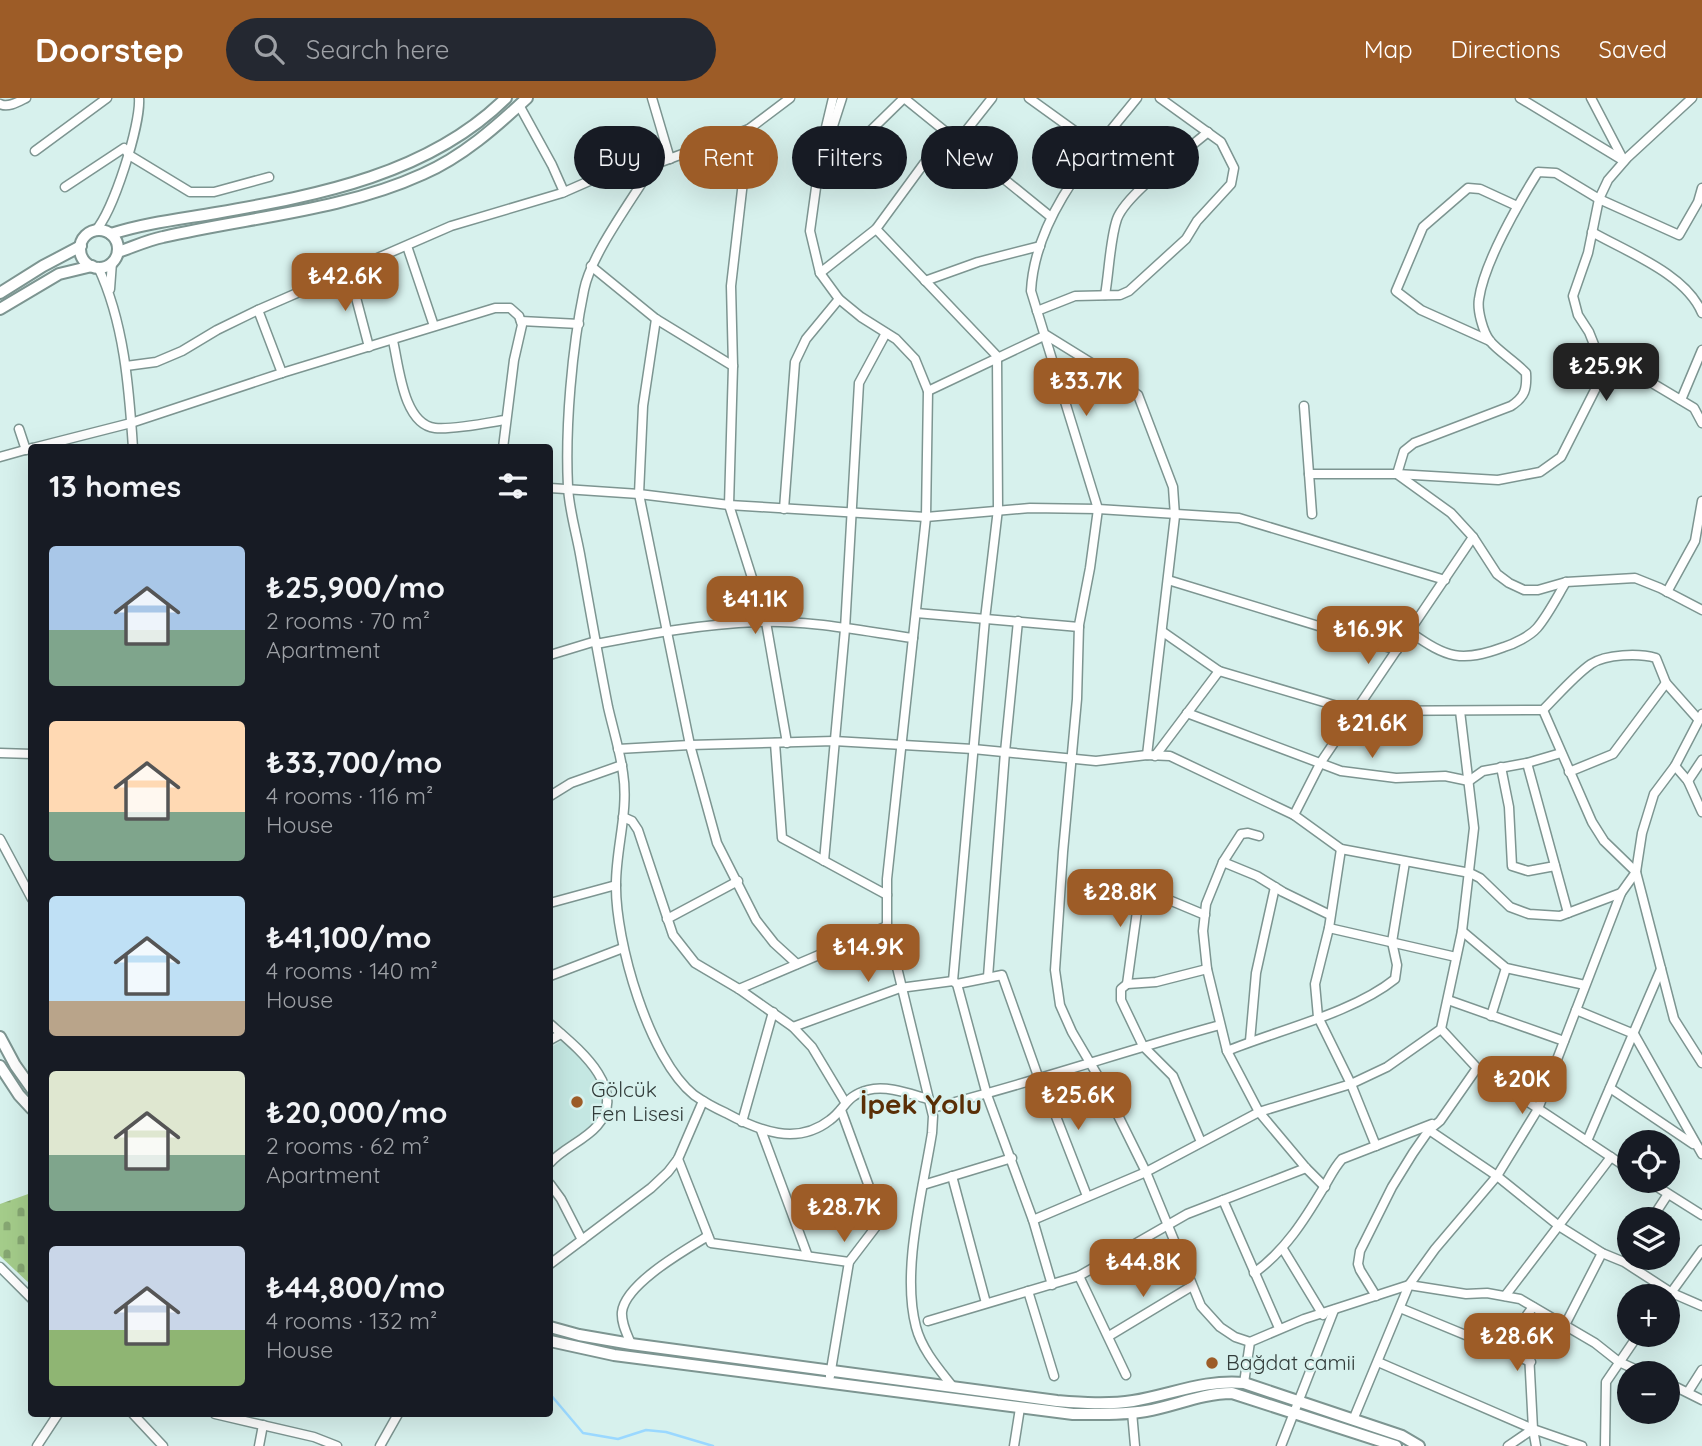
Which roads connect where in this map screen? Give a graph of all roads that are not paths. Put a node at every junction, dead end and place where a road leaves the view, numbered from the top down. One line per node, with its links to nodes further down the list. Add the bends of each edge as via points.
1 (26, 98): 18 (street)
2 (107, 98): 28 (street)
3 (139, 98): 29 (street)
4 (506, 98): 53 (main road, via 448,144 389,172 330,190)
5 (652, 98): 31 (street)
6 (790, 98): 19 (street)
7 (832, 98): 20 (street)
8 (842, 98): 21 (street)
9 (904, 98): 22 (street); 23 (street)
10 (992, 98): 24 (street)
11 (1029, 98): 25 (street)
12 (1137, 98): 26 (street)
13 (1160, 98): 27 (street)
14 (1520, 98): 33 (street)
15 (1591, 98): 33 (street)
16 (1692, 98): 33 (street)
17 (523, 102): 44 (street); 57 (main road, via 494,128 425,174 298,211 161,237)
18 (0, 104)
19 (753, 126)
20 (826, 126)
21 (833, 126)
22 (875, 126)
23 (939, 126)
24 (970, 126)
25 (1068, 126)
26 (1114, 126)
27 (1208, 132): 65 (street, via 1124,207); 65 (street, via 1230,158 1234,168 1231,184 1196,221 1186,239 1129,290)
28 (35, 151)
29 (130, 155): 35 (street, via 190,192 214,192); 36 (street, via 119,149); 47 (street)
30 (679, 156): 31 (street)
31 (670, 159): 32 (street)
32 (665, 161)
33 (1624, 161): 45 (street)
34 (921, 168): 50 (street)
35 (269, 177)
36 (65, 187)
37 (574, 187): 44 (street)
38 (1702, 188): 46 (street)
39 (638, 189): 59 (street)
40 (742, 189): 83 (street, via 731,286)
41 (815, 189): 61 (street, via 810,231)
42 (1018, 189): 49 (street)
43 (1069, 189): 49 (street)
44 (564, 192): 55 (street, via 451,226)
45 (1599, 199): 46 (street, via 1679,235); 48 (street, via 1547,171 1538,173); 52 (street)
46 (1700, 201)
47 (110, 206): 51 (street); 53 (street)
48 (1517, 206): 78 (street, via 1482,282 1478,303); 78 (street, via 1468,188 1423,227 1396,291 1421,310)
49 (1051, 216): 56 (street)
50 (876, 229): 61 (street); 62 (street)
51 (95, 231): 53 (main road); 54 (main road, via 86,235)
52 (1592, 232): 70 (street, via 1672,276 1698,302); 84 (street, via 1573,296)
53 (109, 233): 57 (main road, via 117,242)
54 (81, 246): 58 (main road, via 83,258); 64 (main road)
55 (407, 246): 60 (street); 74 (street)
56 (1040, 246): 62 (street); 69 (street, via 1032,268 1031,291)
57 (115, 257): 58 (main road); 63 (street)
58 (95, 266): 63 (street); 67 (main road, via 59,274)
59 (591, 266): 71 (street); 73 (street)
60 (349, 271): 68 (street); 79 (street)
61 (820, 273): 66 (street)
62 (925, 281): 81 (street)
63 (110, 292): 82 (street)
64 (0, 293)
65 (1105, 295): 69 (street, via 1075,296)
66 (839, 299): 75 (street); 106 (street, via 806,339 795,362)
67 (0, 309)
68 (258, 310): 82 (street, via 156,362); 85 (street)
69 (1038, 311): 76 (street)
70 (1702, 313)
71 (656, 319): 83 (street); 103 (street, via 643,406)
72 (520, 321): 73 (street); 74 (street, via 510,309 495,308); 89 (street)
73 (579, 324): 102 (street, via 569,413)
74 (434, 326): 77 (street)
75 (886, 333): 86 (street, via 915,359); 109 (street, via 859,383)
76 (1046, 335): 81 (street); 108 (street); 112 (street, via 1138,395 1172,487)
77 (393, 341): 79 (street); 89 (street, via 407,401 421,423 435,428)
78 (1490, 341): 100 (street, via 1526,373 1522,399 1415,443 1404,451)
79 (369, 347): 85 (street)
80 (1702, 351): 87 (street)
81 (997, 356): 86 (street); 107 (street)
82 (125, 366): 90 (street)
83 (733, 366): 105 (street)
84 (1601, 367): 87 (street, via 1621,366); 100 (street, via 1600,380 1561,457 1540,472 1499,480)
85 (282, 373): 90 (street)
86 (928, 391): 113 (street)
87 (1681, 400): 91 (street, via 1694,408)
88 (1304, 406): 99 (street)
89 (505, 421): 95 (street)
90 (131, 423): 93 (street); 94 (street)
91 (1702, 423)
92 (19, 429): 96 (street)
93 (49, 444)
94 (133, 444)
95 (503, 444)
96 (28, 445)
97 (28, 450): 98 (street)
98 (0, 457)
99 (1309, 474): 100 (street); 111 (street)
100 (1397, 474): 114 (street, via 1451,513)
101 (553, 488): 102 (street)
102 (568, 489): 103 (street); 130 (street)
103 (639, 494): 105 (street); 126 (street)
104 (1702, 501): 110 (street)
105 (729, 505): 106 (street); 123 (street)
106 (784, 509): 109 (street)
107 (998, 509): 108 (street); 113 (street); 121 (street)
108 (1098, 509): 112 (street); 124 (street)
109 (852, 511): 113 (street); 125 (street)
110 (1700, 513): 118 (street, via 1695,541)
111 (1312, 514)
112 (1175, 516): 115 (street); 116 (street, via 1239,519)
113 (926, 517): 120 (street)
114 (1474, 537): 116 (street); 117 (street, via 1497,574 1509,583 1538,590)
115 (1168, 580): 127 (street); 131 (street)
116 (1445, 580): 128 (street)
117 (1566, 582): 118 (street, via 1635,578); 128 (street, via 1536,629 1482,656 1450,655)
118 (1667, 592): 119 (street)
119 (1702, 610)
120 (916, 613): 121 (street); 129 (street)
121 (985, 619): 122 (street); 146 (street)
122 (1018, 621): 124 (street); 147 (street)
123 (766, 622): 125 (street); 126 (street); 142 (street)
124 (1079, 626): 152 (street)
125 (845, 629): 129 (street); 140 (street)
126 (667, 631): 130 (street); 143 (street)
127 (1163, 632): 133 (street); 151 (street)
128 (1410, 632): 131 (street)
129 (913, 638): 144 (street)
130 (596, 643): 132 (street); 145 (street)
131 (1397, 650): 136 (street)
132 (553, 654)
133 (1220, 671): 136 (street); 138 (street)
134 (1666, 683): 135 (street, via 1656,659 1634,654 1614,657 1593,662); 139 (street); 159 (street, via 1613,754)
135 (1543, 710): 137 (street); 149 (street)
136 (1354, 711): 137 (street); 154 (street)
137 (1460, 711): 160 (street)
138 (1188, 713): 151 (street); 154 (street)
139 (1700, 717): 158 (street)
140 (834, 741): 142 (street); 144 (street); 169 (street)
141 (775, 743): 142 (street); 143 (street); 169 (street, via 782,838)
142 (787, 743)
143 (690, 745): 145 (street); 175 (street, via 713,835)
144 (901, 745): 146 (street); 180 (street)
145 (618, 749): 156 (street)
146 (973, 749): 147 (street); 198 (street)
147 (1004, 752): 152 (street); 197 (street)
148 (0, 753): 150 (street)
149 (1560, 753): 155 (street); 159 (street)
150 (28, 754)
151 (1151, 755): 152 (street); 164 (street, via 1170,756)
152 (1071, 759): 221 (street, via 1055,970 1060,1005)
153 (1702, 761): 161 (street)
154 (1321, 762): 160 (street, via 1341,771); 164 (street)
155 (1527, 763): 157 (street); 172 (street)
156 (622, 765): 162 (street); 165 (street)
157 (1501, 766): 160 (street); 172 (street, via 1512,866 1528,870)
158 (1675, 766): 161 (street); 173 (street, via 1654,794)
159 (1569, 772): 173 (street, via 1604,841)
160 (1469, 781): 174 (street, via 1474,828)
161 (1688, 782): 163 (street)
162 (553, 794)
163 (1702, 812)
164 (1294, 815): 168 (street)
165 (623, 817): 176 (street); 185 (street, via 638,830)
166 (1259, 836): 170 (street, via 1241,834)
167 (0, 839): 178 (street)
168 (1340, 849): 171 (street); 184 (street)
169 (824, 861): 180 (street)
170 (1223, 862): 177 (street); 183 (street)
171 (1405, 862): 174 (street); 189 (street)
172 (1555, 866): 182 (street)
173 (1636, 872): 179 (street); 195 (street)
174 (1470, 873): 182 (street, via 1510,907 1529,914); 188 (street)
175 (738, 881): 185 (street); 192 (street, via 756,920)
176 (616, 885): 181 (street); 190 (street)
177 (1275, 887): 184 (street); 216 (street, via 1256,973)
178 (28, 892)
179 (1621, 893): 182 (street); 200 (street)
180 (887, 895): 186 (street)
181 (553, 902)
182 (1568, 913)
183 (1205, 915): 194 (street); 199 (street, via 1150,892 1143,894)
184 (1330, 915): 187 (street)
185 (667, 919): 202 (street, via 673,935 695,962)
186 (887, 926): 192 (street); 201 (street)
187 (1329, 928): 189 (street); 207 (street, via 1315,984)
188 (1462, 931): 191 (street); 193 (street)
189 (1392, 942): 191 (street); 207 (street, via 1395,979)
190 (623, 948): 196 (street); 230 (street, via 667,1063 683,1085)
191 (1456, 957): 203 (street)
192 (797, 964): 202 (street)
193 (1506, 968): 200 (street); 206 (street)
194 (1207, 969): 199 (street); 208 (street)
195 (1661, 969): 213 (street); 220 (street, via 1674,1019)
196 (553, 975)
197 (988, 977): 198 (street); 225 (street, via 1002,975)
198 (955, 982): 201 (street); 229 (street)
199 (1127, 984): 218 (street, via 1121,989 1121,1000)
200 (1585, 985): 204 (street)
201 (900, 988): 210 (street); 231 (street)
202 (738, 989): 205 (street)
203 (1448, 1000): 206 (street); 211 (street)
204 (1576, 1010): 213 (street); 217 (street)
205 (774, 1012): 210 (street); 237 (street)
206 (1491, 1016): 217 (street)
207 (1318, 1017): 216 (street); 227 (street)
208 (1220, 1025): 218 (street); 219 (street)
209 (553, 1027): 212 (street)
210 (793, 1027): 233 (street, via 812,1047)
211 (1441, 1029): 223 (street); 227 (street, via 1387,1067)
212 (561, 1034): 214 (street); 248 (street, via 598,1071 607,1104 598,1125)
213 (1634, 1034): 228 (street); 242 (street)
214 (553, 1038)
215 (1, 1041): 222 (main road)
216 (1250, 1041): 219 (street)
217 (1564, 1041): 234 (street)
218 (1143, 1046): 221 (street); 241 (street, via 1173,1076)
219 (1227, 1051): 235 (street)
220 (1702, 1063)
221 (1092, 1064): 225 (street); 251 (street)
222 (15, 1065): 224 (main road); 226 (main road)
223 (1477, 1068): 234 (street); 236 (street)
224 (2, 1070): 232 (main road)
225 (1040, 1078): 229 (street); 258 (street)
226 (28, 1083)
227 (1351, 1084): 235 (street); 243 (street)
228 (1610, 1088): 240 (street); 242 (street)
229 (987, 1095): 231 (street); 246 (street)
230 (703, 1101): 237 (street); 247 (street)
231 (930, 1104): 233 (street, via 893,1090 875,1089 858,1094); 254 (street, via 932,1133)
232 (28, 1105)
233 (843, 1106): 238 (street, via 827,1123 804,1132 786,1135); 276 (street, via 879,1214 878,1224)
234 (1538, 1109): 240 (street); 253 (street)
235 (1259, 1112): 241 (street); 250 (street)
236 (1440, 1121): 239 (street); 243 (street)
237 (742, 1122): 238 (street)
238 (761, 1130): 272 (street)
239 (1429, 1130): 253 (street); 288 (street, via 1392,1187 1360,1251 1360,1270)
240 (1587, 1141): 245 (street)
241 (1201, 1142): 251 (street)
242 (1696, 1145): 244 (street)
243 (1376, 1146): 255 (street, via 1342,1159)
244 (1702, 1154)
245 (1611, 1157): 249 (street); 266 (street)
246 (1012, 1158): 252 (street); 264 (street)
247 (678, 1159): 267 (street); 268 (street, via 651,1188)
248 (553, 1161)
249 (1617, 1161)
250 (1306, 1168): 255 (street); 260 (street)
251 (1146, 1172): 258 (street); 265 (street)
252 (953, 1176): 254 (street); 291 (street)
253 (1497, 1176): 266 (street); 284 (street)
254 (923, 1185): 315 (street, via 914,1254 914,1314 921,1340)
255 (1325, 1187): 269 (street)
256 (553, 1188): 259 (street)
257 (1668, 1194): 262 (street); 263 (street)
258 (1087, 1196): 264 (street)
259 (559, 1197): 261 (street); 268 (street)
260 (1223, 1200): 265 (street); 279 (street)
261 (553, 1202)
262 (1660, 1207)
263 (1702, 1215)
264 (1033, 1220): 281 (street)
265 (1167, 1225): 280 (street); 285 (street)
266 (1559, 1226): 271 (street); 289 (street)
267 (708, 1236): 272 (street, via 711,1244); 304 (street, via 668,1262 625,1301 622,1317)
268 (582, 1240): 275 (street)
269 (1283, 1249): 279 (street); 296 (street)
270 (1702, 1250): 274 (street)
271 (1602, 1253): 273 (street); 298 (street)
272 (807, 1255): 276 (street)
273 (1617, 1259)
274 (1699, 1261): 283 (street)
275 (553, 1262)
276 (849, 1262): 309 (street)
277 (0, 1267): 287 (street)
278 (1635, 1270): 282 (street)
279 (1254, 1273): 300 (street)
280 (1079, 1276): 281 (street); 301 (street)
281 (1052, 1284): 286 (street)
282 (1655, 1284)
283 (1679, 1284)
284 (1409, 1285): 288 (street); 289 (street); 294 (street)
285 (1192, 1286): 301 (street); 303 (street, via 1209,1318)
286 (1028, 1291): 291 (street); 312 (street)
287 (28, 1295)
288 (1376, 1296): 295 (street)
289 (1505, 1296): 293 (street)
290 (1680, 1298): 292 (street)
291 (986, 1303): 297 (street)
292 (1702, 1306)
293 (1533, 1307): 298 (street); 307 (street, via 1527,1315)
294 (1400, 1308): 306 (street); 307 (street)
295 (1334, 1310): 296 (street); 319 (street)
296 (1323, 1315): 300 (street)
297 (928, 1321)
298 (1565, 1325): 305 (street)
299 (553, 1328): 304 (main road)
300 (1279, 1328): 303 (street)
301 (1109, 1336): 311 (street)
302 (553, 1341): 314 (main road, via 597,1352)
303 (1250, 1342): 313 (street)
304 (631, 1344): 309 (main road)
305 (1618, 1361)
306 (1378, 1362): 327 (street); 329 (street)
307 (1531, 1362): 329 (street)
308 (1617, 1365): 343 (street, via 1606,1382)
309 (831, 1370): 314 (street); 315 (main road)
310 (1702, 1370): 317 (street)
311 (1126, 1375)
312 (1054, 1376)
313 (1244, 1382): 315 (main road, via 1221,1381 1110,1403); 319 (main road)
314 (829, 1384): 320 (main road)
315 (953, 1387)
316 (1680, 1388): 317 (street)
317 (1688, 1392): 318 (street)
318 (1702, 1400)
319 (1298, 1402): 322 (street); 327 (main road)
320 (1020, 1408): 321 (main road, via 1073,1414); 335 (street)
321 (1132, 1412): 322 (main road, via 1232,1392); 336 (street)
322 (1293, 1413): 337 (street); 338 (main road)
323 (56, 1417): 330 (street)
324 (136, 1417): 331 (street)
325 (228, 1417): 328 (street)
326 (396, 1417): 334 (street)
327 (1353, 1420): 339 (main road)
328 (263, 1425): 332 (street); 333 (street)
329 (1533, 1429): 340 (street); 341 (street); 342 (street)
330 (37, 1446)
331 (163, 1446)
332 (259, 1446)
333 (337, 1446)
334 (380, 1446)
335 (1014, 1446)
336 (1135, 1446)
337 (1280, 1446)
338 (1396, 1446)
339 (1419, 1446)
340 (1508, 1446)
341 (1536, 1446)
342 (1582, 1446)
343 (1605, 1446)

